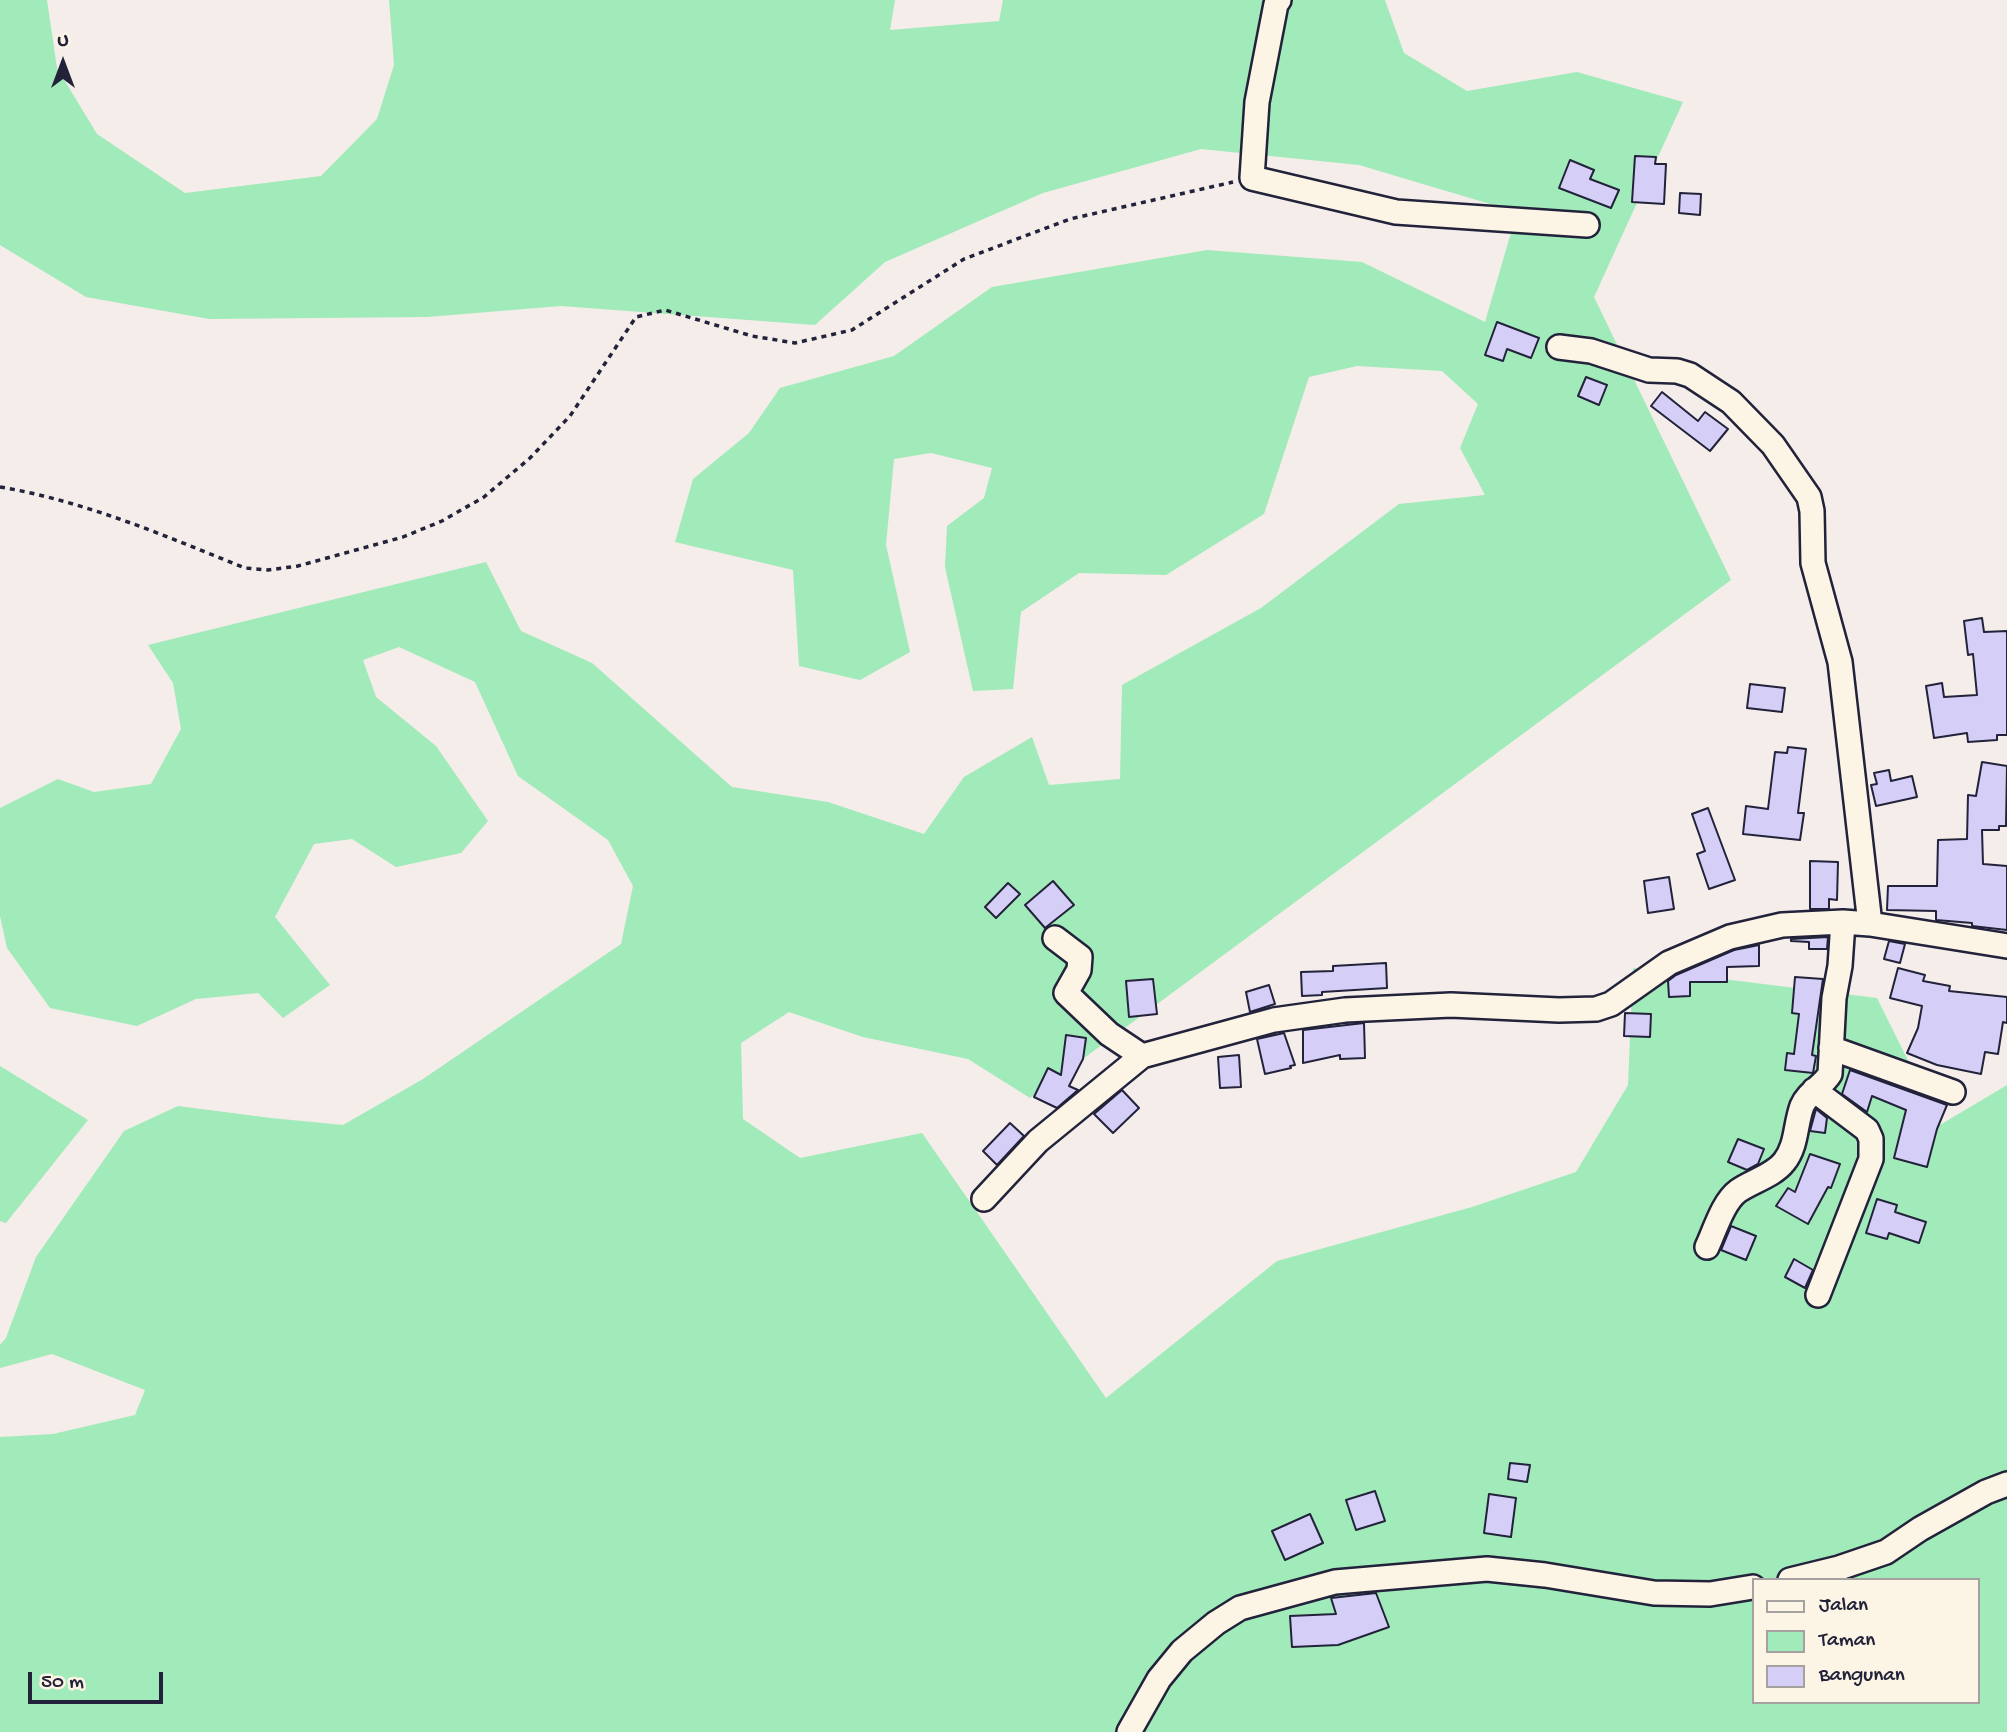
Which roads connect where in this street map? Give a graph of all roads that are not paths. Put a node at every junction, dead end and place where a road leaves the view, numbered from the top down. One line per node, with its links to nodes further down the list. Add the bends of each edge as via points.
1 (1279, 0): 2 (street, via 1257,102 1252,178 1396,212)
2 (1587, 225)
3 (1559, 347): 5 (street, via 1591,351 1649,370 1690,375 1731,402 1773,445 1809,497 1813,563 1840,662)
4 (1843, 922): 5 (street); 8 (street); 9 (street, via 1782,925 1730,937 1669,963 1597,1009 1451,1005 1345,1010 1274,1020)
5 (1870, 924): 7 (street)
6 (1055, 938): 9 (street, via 1080,957 1079,970 1066,993 1109,1034)
7 (2007, 946)
8 (1831, 1048): 10 (street, via 1830,1074); 11 (street)
9 (1142, 1056): 12 (street, via 1038,1140)
10 (1814, 1090): 13 (street, via 1801,1108 1785,1161 1731,1198); 14 (street, via 1867,1130 1872,1149)
11 (1953, 1092)
12 (984, 1199)
13 (1707, 1247)
14 (1818, 1295)
15 (2007, 1483): 16 (street, via 1886,1552)
16 (1798, 1578)
17 (1752, 1587): 18 (street, via 1710,1594 1654,1593 1487,1569 1335,1582 1240,1608 1216,1623 1182,1651 1159,1679)
18 (1129, 1732)

